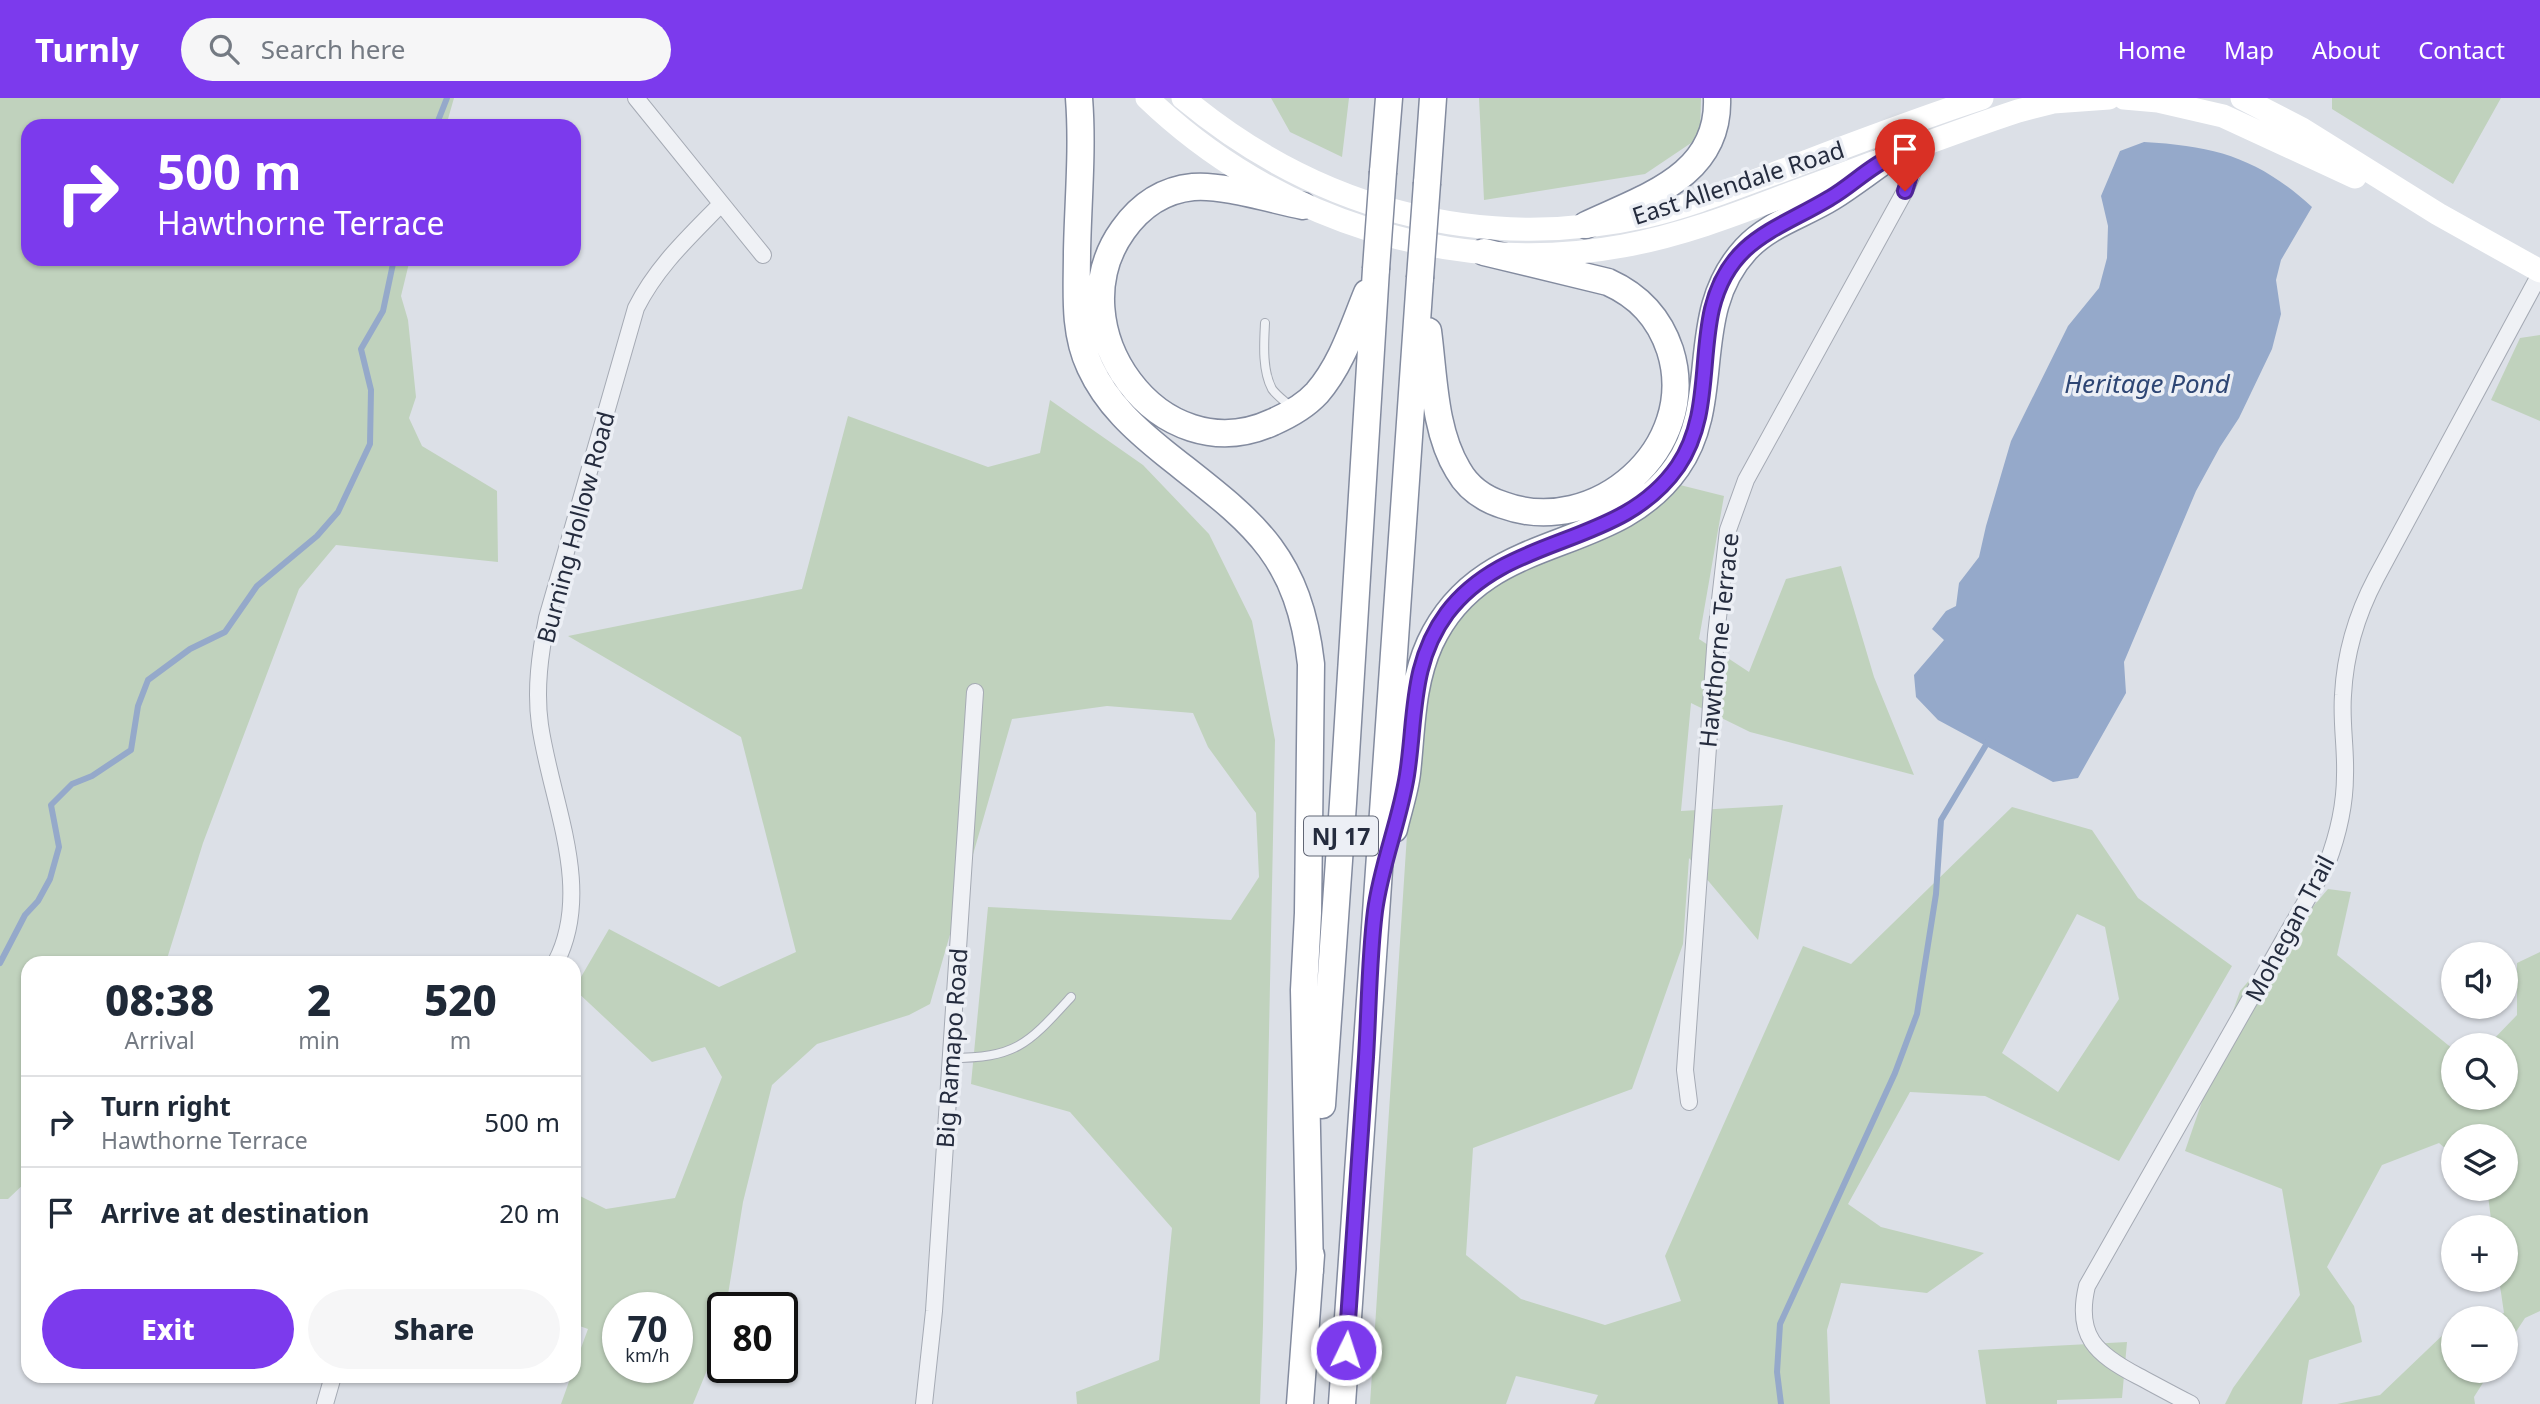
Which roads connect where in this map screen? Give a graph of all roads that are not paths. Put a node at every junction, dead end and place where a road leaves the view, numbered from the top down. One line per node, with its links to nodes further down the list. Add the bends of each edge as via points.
1 (636, 98): 17 (street)
2 (1079, 98): 34 (highway, via 1077,310 1088,365 1130,424 1239,512 1264,538 1293,586 1305,625 1311,664 1304,990)
3 (1147, 98): 18 (main road, East Allendale Road, via 1215,156)
4 (1183, 98): 20 (main road, East Allendale Road, via 1259,154 1364,203 1420,218 1484,227)
5 (1389, 98): 23 (highway, NJ 17, bridge)
6 (1433, 98): 14 (highway, NJ 17)
7 (1447, 98): 14 (highway)
8 (1717, 98): 20 (highway, via 1714,134 1695,164 1674,181)
9 (1982, 98): 13 (main road, East Allendale Road)
10 (2109, 98): 15 (main road, East Allendale Road, via 2053,102 2018,111)
11 (2124, 98): 19 (main road, via 2223,116)
12 (2242, 98): 19 (main road)
13 (1922, 108): 15 (main road, Hawthorne Terrace); 20 (main road, East Allendale Road, via 1682,206)
14 (1430, 139): 25 (highway, NJ 17, bridge)
15 (1919, 147): 16 (main road, East Allendale Road); 33 (street, Hawthorne Terrace, via 1905,191 1746,480 1728,530 1695,906 1685,1070)
16 (1888, 158): 21 (main road, East Allendale Road, via 1724,218 1622,247 1549,254); 29 (highway, via 1831,198 1760,235 1738,258 1722,282 1712,310 1694,434 1678,466 1654,494 1618,518 1503,566 1447,614 1418,678 1407,775)
17 (721, 204): 22 (street); 30 (street, Burning Hollow Road, via 665,261 636,308 542,642 540,725 571,875 572,903)
18 (1303, 206): 21 (main road, East Allendale Road, via 1375,233); 27 (highway, via 1210,188 1167,193 1142,208 1121,232 1102,284 1106,331 1117,363 1133,389 1157,412 1187,426 1234,432 1265,426)
19 (2438, 214): 24 (main road)
20 (1587, 225)
21 (1484, 252): 25 (highway, via 1608,282 1639,299 1660,327 1677,382 1672,418 1648,461 1606,496 1568,509 1529,512 1493,502 1465,481 1444,435)
22 (763, 255)
23 (1377, 268): 27 (highway, via 1333,370 1316,394); 34 (highway, NJ 17)
24 (2540, 273): 40 (street, Mohegan Trail, via 2369,591 2356,624 2343,695 2344,804 2327,864 2087,1286 2084,1321 2097,1349 2110,1361)
25 (1420, 278): 29 (highway, NJ 17)
26 (1265, 323): 27 (lane, via 1264,351 1272,388)
27 (1295, 411)
28 (975, 692): 32 (street, Big Ramapo Road)
29 (1375, 909): 39 (highway, NJ 17)
30 (558, 956)
31 (1072, 997): 32 (lane, via 1041,1031 1014,1048 990,1057)
32 (950, 1058): 37 (street, Big Ramapo Road)
33 (1689, 1101)
34 (1310, 1271): 38 (highway, NJ 17)
35 (331, 1383): 36 (street)
36 (325, 1404)
37 (924, 1404)
38 (1300, 1404)
39 (1342, 1404)
40 (2191, 1404)

